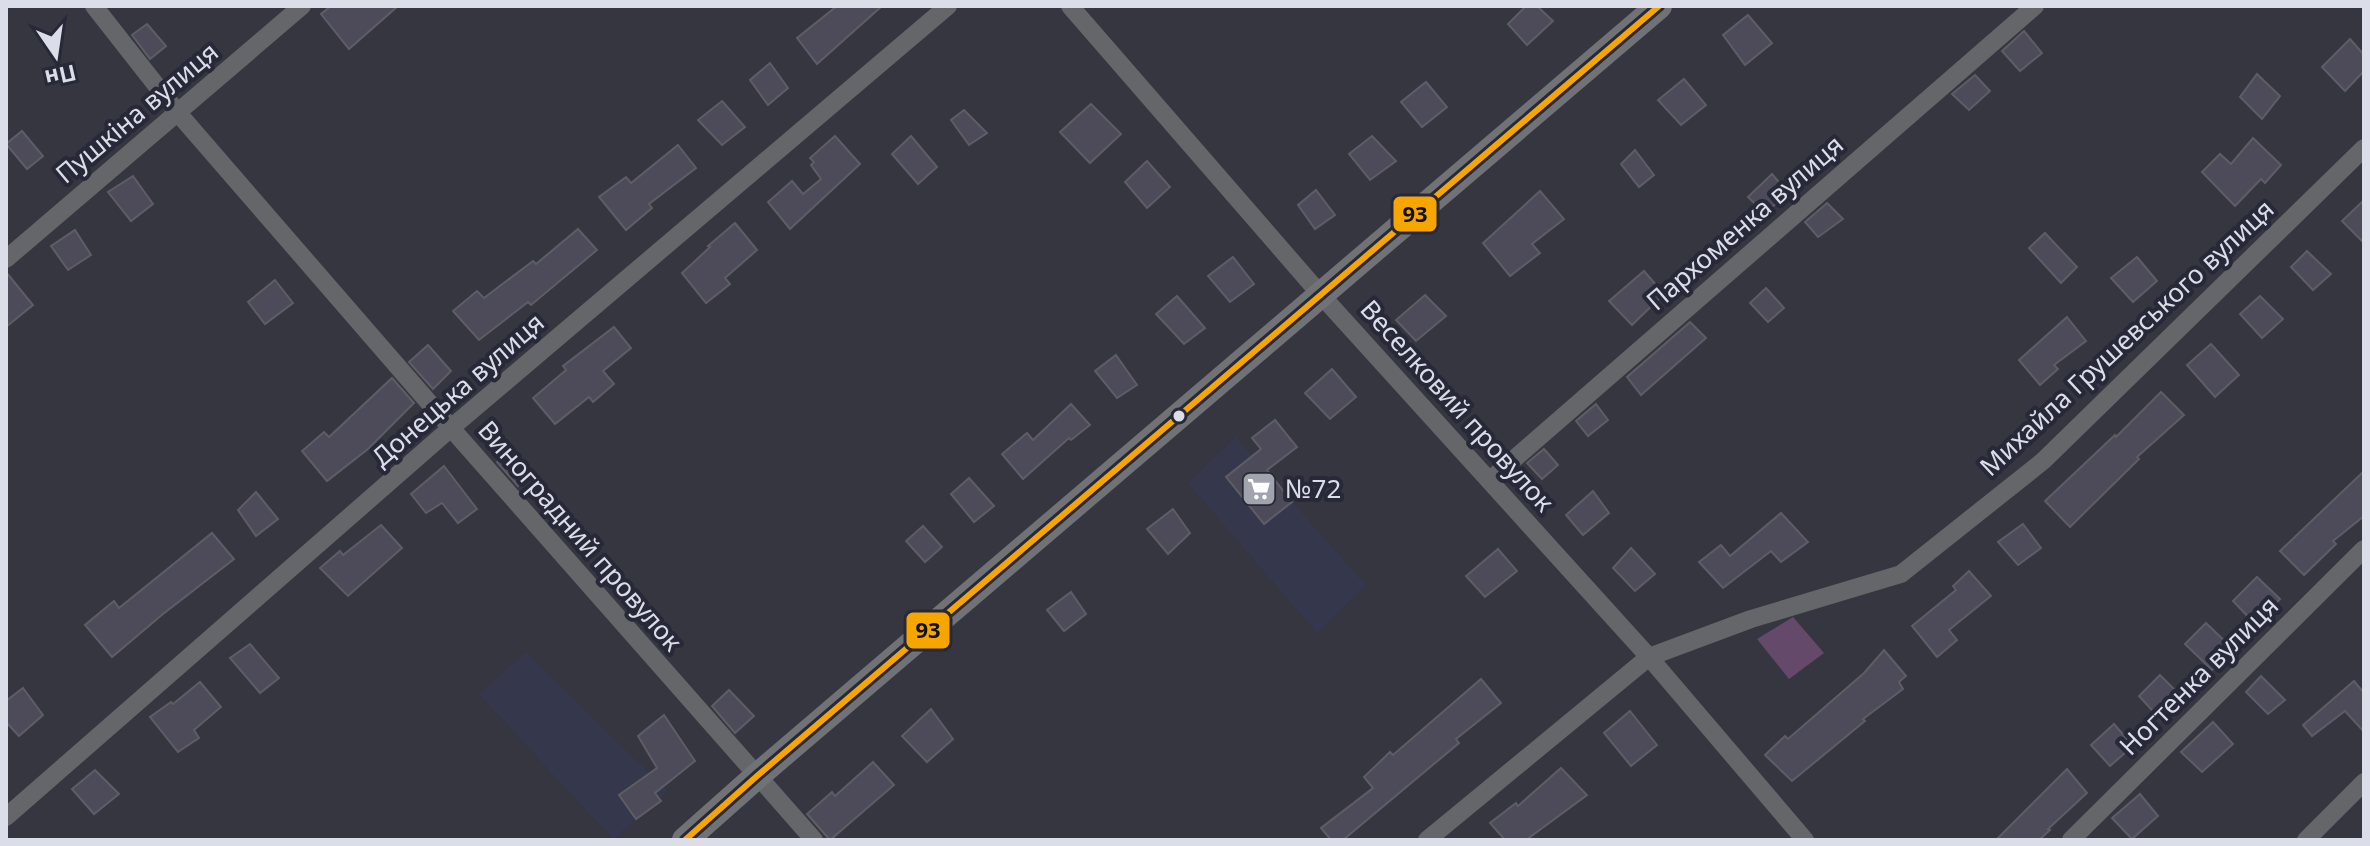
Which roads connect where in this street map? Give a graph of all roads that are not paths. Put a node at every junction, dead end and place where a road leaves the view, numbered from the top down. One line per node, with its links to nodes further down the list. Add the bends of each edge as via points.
1 (94, 6): 7 (street, Виноградний провулок)
2 (302, 6): 7 (street, Пушкіна вулиця)
3 (948, 6): 11 (street, Донецька вулиця)
4 (1070, 6): 10 (street, Веселковий провулок)
5 (1659, 6): 10 (street)
6 (2035, 6): 12 (street, Пархоменка вулиця)
7 (178, 113): 9 (street, Пушкіна вулиця); 11 (street, Виноградний провулок)
8 (2364, 148): 14 (street, Михайла Грушевського вулиця, via 2043,461 1901,574 1751,619)
9 (6, 259)
10 (1321, 295): 12 (street, Веселковий провулок); 15 (street)
11 (451, 428): 15 (street, Виноградний провулок); 17 (street, Донецька вулиця)
12 (1490, 480): 14 (street, Веселковий провулок)
13 (2364, 549): 22 (street, Ногтенка вулиця)
14 (1649, 657): 20 (street, Михайла Грушевського вулиця); 21 (street, Веселковий провулок)
15 (757, 776): 18 (street); 19 (street, Виноградний провулок)
16 (2364, 782): 23 (street)
17 (6, 817)
18 (685, 840)
19 (814, 840)
20 (1427, 840)
21 (1805, 840)
22 (2071, 840)
23 (2306, 840)

